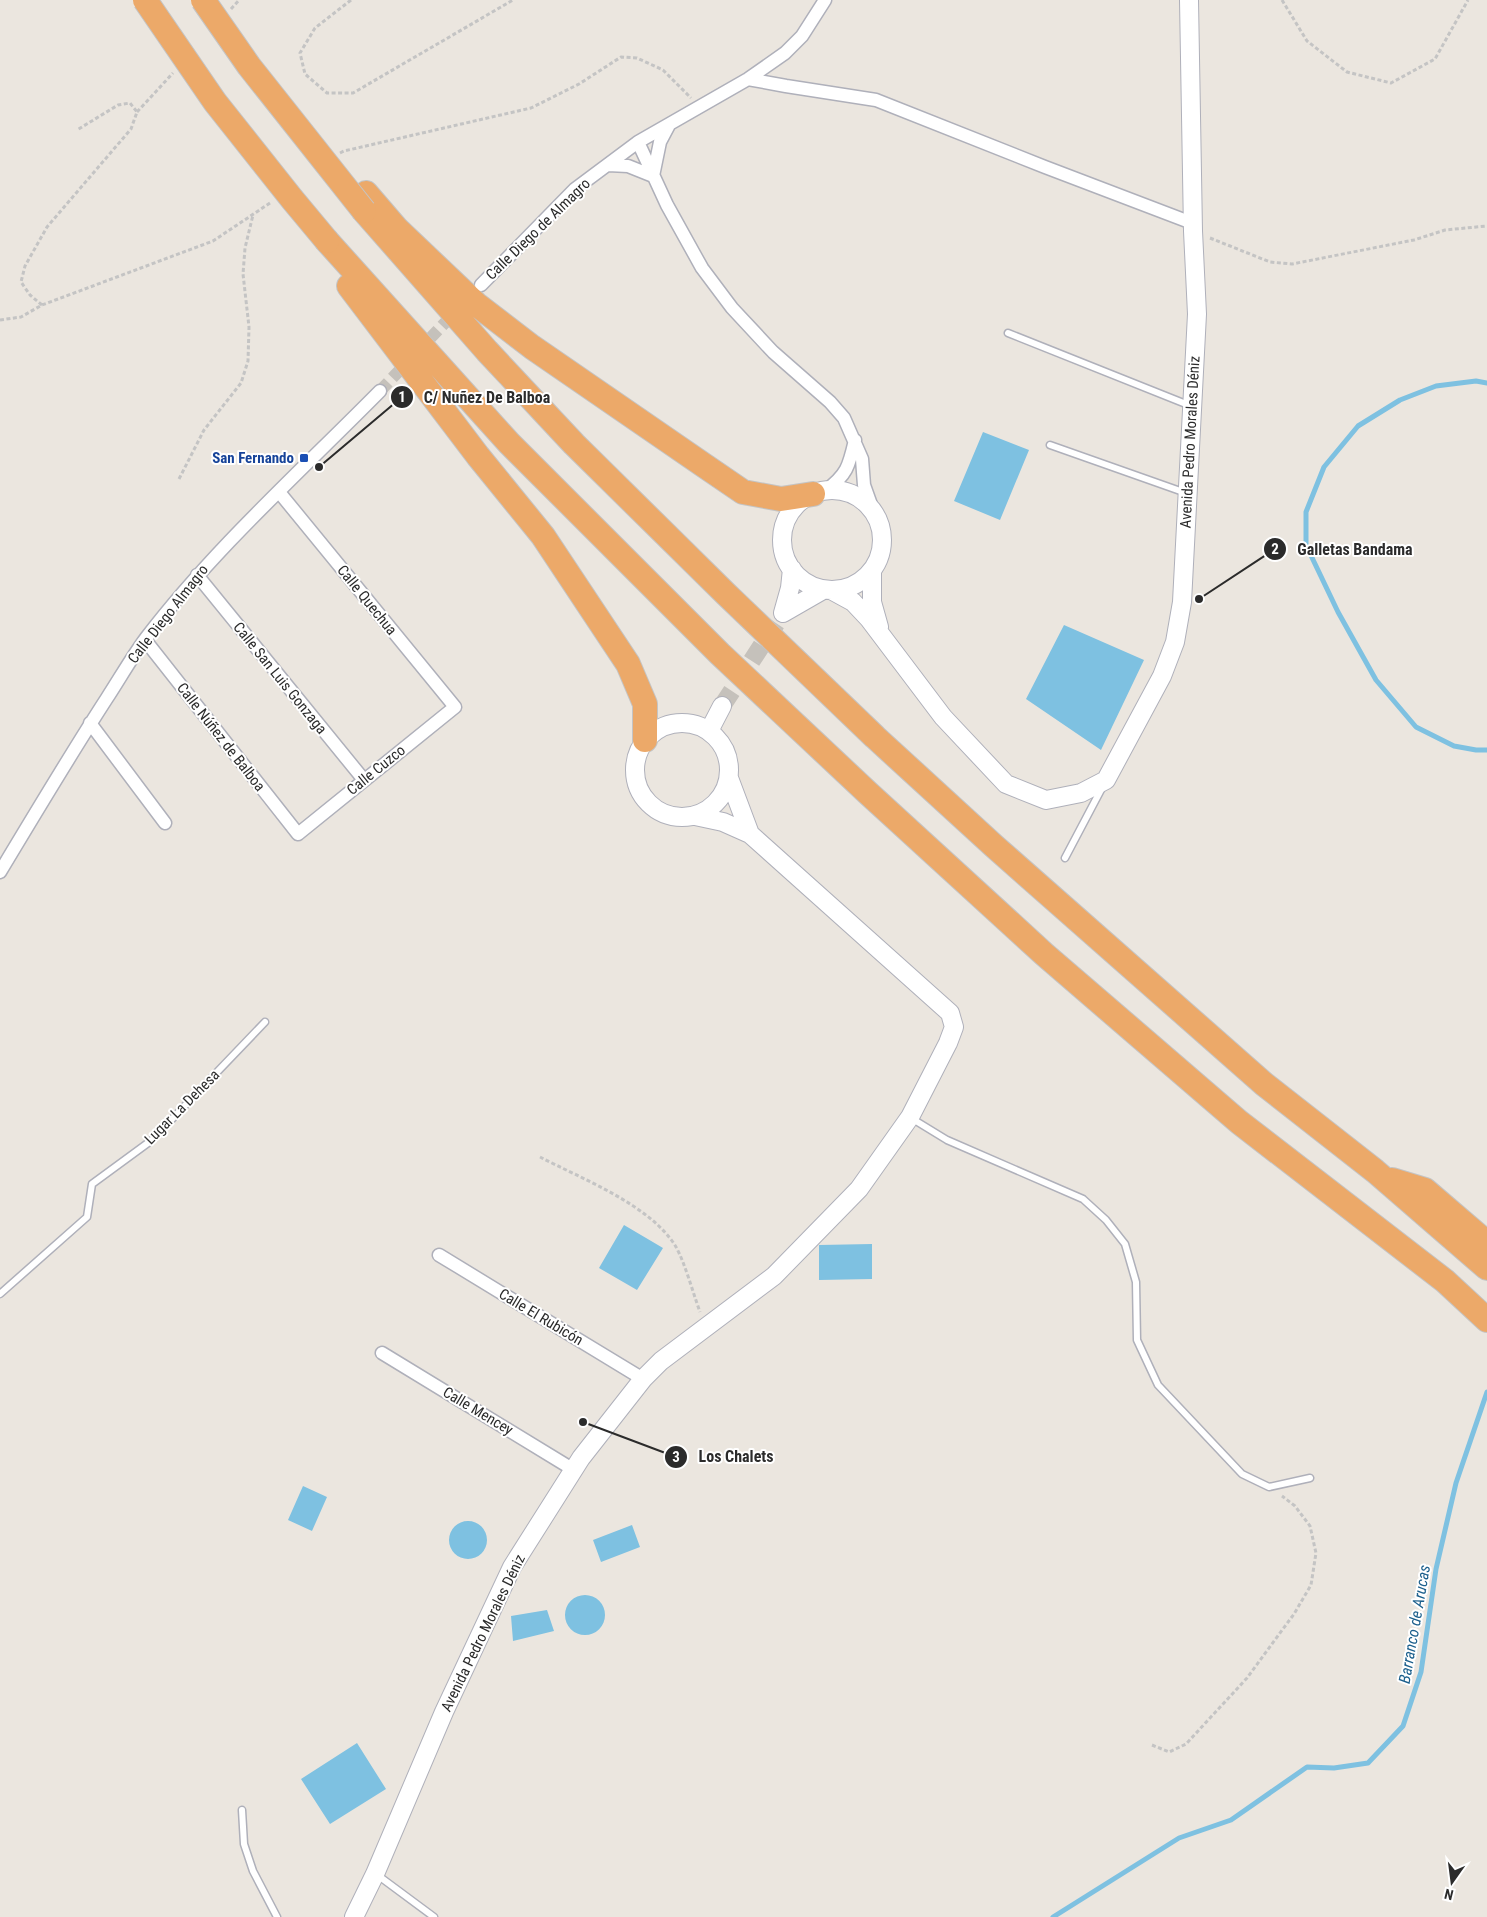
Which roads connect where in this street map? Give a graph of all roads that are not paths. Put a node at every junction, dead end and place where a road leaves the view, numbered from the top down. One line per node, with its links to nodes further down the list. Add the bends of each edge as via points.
1 (145, 0): 12 (highway, bridge, via 215,102)
2 (203, 0): 10 (highway, bridge, via 249,66)
3 (825, 0): 5 (street, Calle Diego de Almagro, via 802,36)
4 (1189, 0): 11 (street, Avenida Pedro Morales Déniz)
5 (748, 79): 6 (street, Calle Diego de Almagro); 11 (street, via 876,100)
6 (669, 125): 7 (street, Calle Diego de Almagro); 9 (street, via 660,142)
7 (638, 142): 8 (street, Calle Diego de Almagro); 9 (street)
8 (608, 164): 9 (street, via 628,166); 13 (street, Calle Diego de Almagro, via 575,189)
9 (654, 176): 17 (street, via 702,268 732,308 773,352 830,402 844,418)
10 (365, 202): 20 (highway, via 476,304 532,347 743,492 781,499); 45 (highway, via 487,351 574,444 719,587 994,846 1264,1084)
11 (1193, 227): 16 (street, Avenida Pedro Morales Déniz, via 1197,314)
12 (323, 243): 33 (highway, via 478,456 544,536 623,656 646,704); 50 (highway, via 509,443 727,661 967,885 1239,1122 1445,1280)
13 (481, 285)
14 (1008, 333): 16 (lane)
15 (380, 391): 19 (street, Calle Diego Almagro)
16 (1192, 406): 21 (street, Avenida Pedro Morales Déniz)
17 (855, 440): 20 (street, via 849,464 839,481); 22 (street, via 862,459 864,485)
18 (1050, 445): 21 (lane)
19 (279, 492): 25 (street, Calle Diego Almagro); 30 (street, Calle Quechua)
20 (819, 492): 22 (street, via 839,491 853,495); 23 (street, via 800,502 784,526 783,549)
21 (1188, 494): 36 (street, Avenida Pedro Morales Déniz, via 1182,602 1175,642 1162,676)
22 (874, 513): 24 (street, via 881,527 882,543)
23 (792, 570): 26 (street, via 811,586); 26 (street, via 783,614)
24 (872, 571): 26 (street, via 860,582 846,588); 27 (street, via 872,602)
25 (197, 575): 28 (street, Calle Diego Almagro); 35 (street, Calle San Luis Gonzaga)
26 (827, 590): 27 (street, via 853,602)
27 (880, 632): 36 (street, via 942,717 1006,784 1046,800 1081,793)
28 (145, 640): 31 (street, Calle Diego Almagro); 39 (street, Calle Núñez de Balboa)
29 (722, 706): 32 (street)
30 (455, 707): 35 (street, Calle Cuzco)
31 (90, 724): 38 (street); 42 (street, Calle Diego Almagro)
32 (709, 731): 33 (street, via 682,723 668,725); 34 (street, via 725,752)
33 (645, 740): 37 (street, via 637,753 634,768 642,796 652,808 666,815 680,818)
34 (729, 778): 37 (street, via 718,802); 40 (street)
35 (364, 780): 39 (street, Calle Cuzco)
36 (1106, 780): 41 (lane, Avenida Pedro Morales Déniz)
37 (695, 816): 40 (street, via 723,822)
38 (165, 823)
39 (298, 834)
40 (750, 834): 44 (street, Avenida Pedro Morales Déniz, via 950,1013 954,1027 948,1043)
41 (1065, 858)
42 (0, 872)
43 (265, 1022): 49 (lane, Lugar La Dehesa, via 152,1140 92,1184 87,1218)
44 (910, 1117): 52 (street, Avenida Pedro Morales Déniz, via 859,1189 781,1270 661,1361); 54 (lane, via 947,1140 1083,1199 1125,1244 1136,1282 1137,1340 1158,1385 1242,1474 1269,1487)
45 (1378, 1173): 46 (highway, via 1426,1190); 48 (highway)
46 (1487, 1243)
47 (439, 1255): 52 (street, Calle El Rubicón)
48 (1487, 1268)
49 (0, 1294)
50 (1487, 1320)
51 (382, 1353): 53 (street, Calle Mencey)
52 (643, 1379): 53 (street, Avenida Pedro Morales Déniz)
53 (574, 1470): 56 (street, Avenida Pedro Morales Déniz, via 512,1567 444,1712)
54 (1310, 1478)
55 (242, 1810): 57 (lane, via 244,1844 253,1871)
56 (375, 1874): 58 (street, Avenida Pedro Morales Déniz); 59 (lane)
57 (277, 1917)
58 (354, 1917)
59 (434, 1917)

